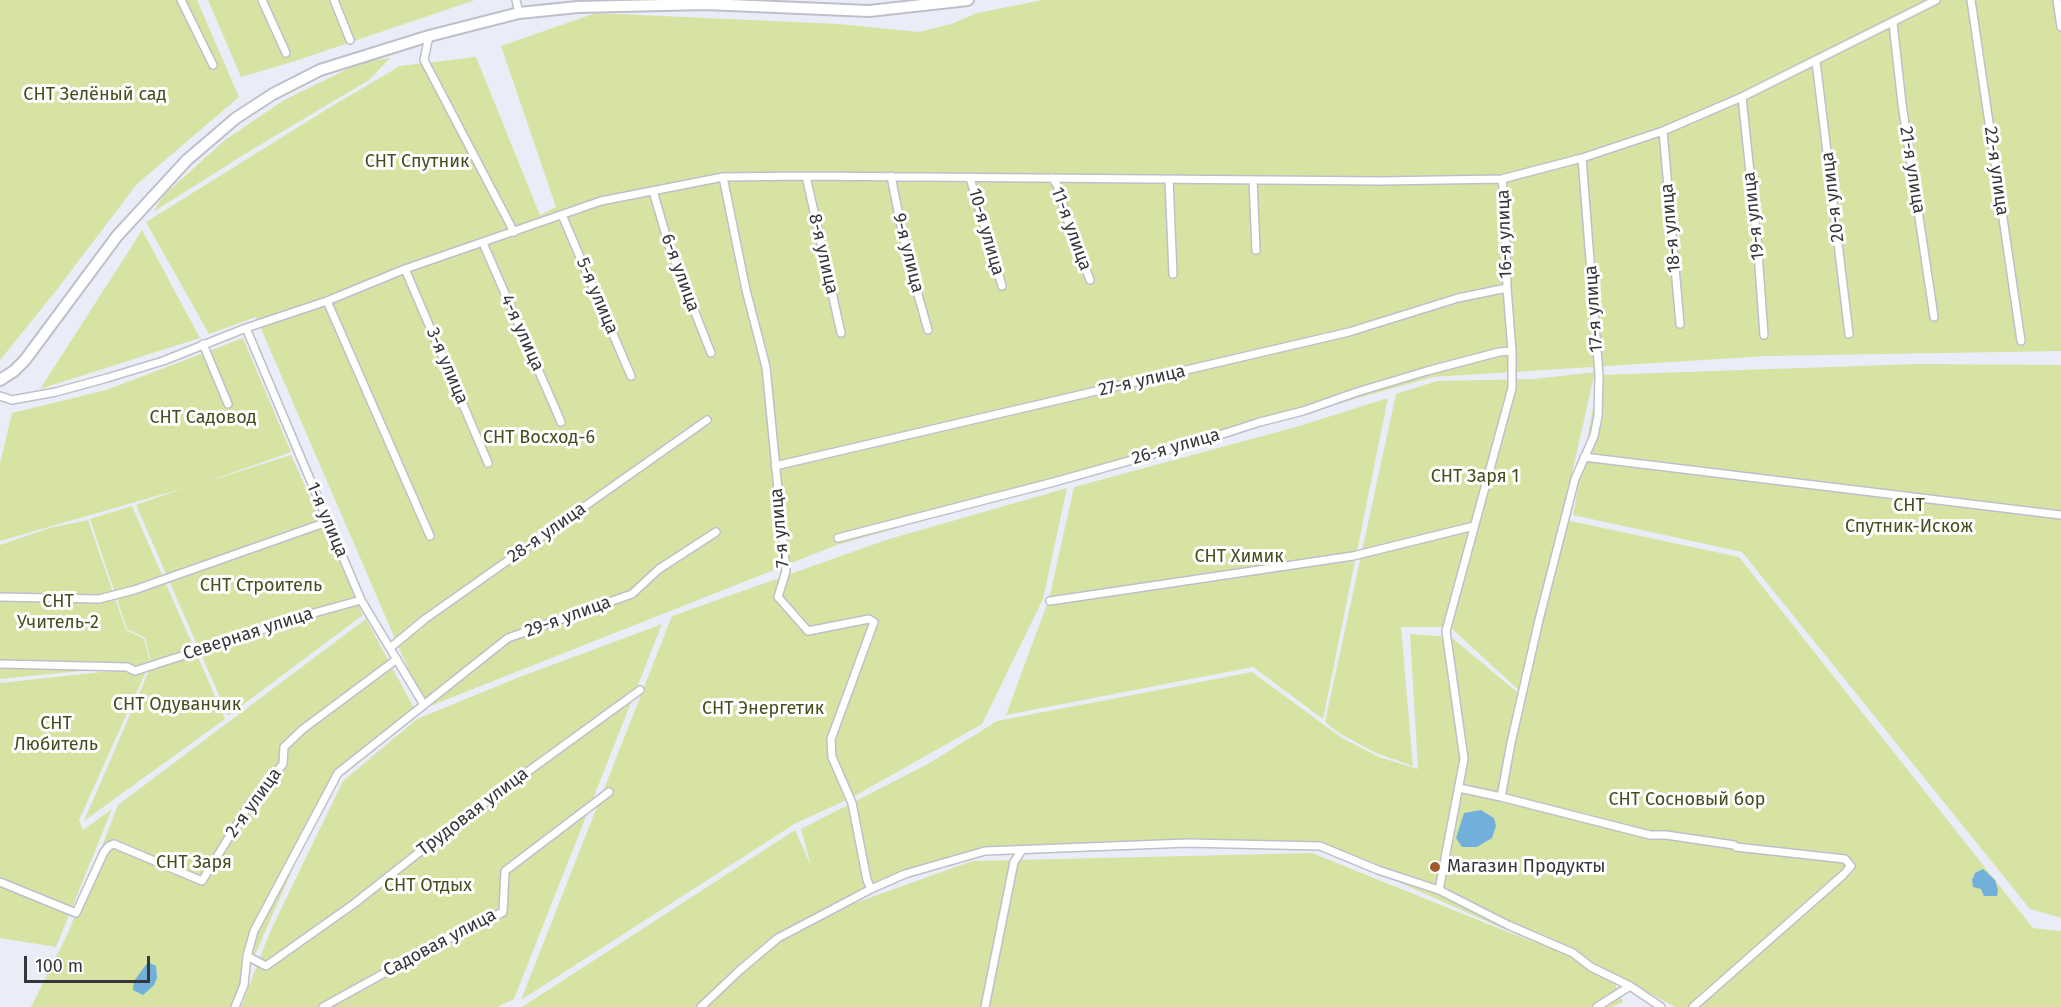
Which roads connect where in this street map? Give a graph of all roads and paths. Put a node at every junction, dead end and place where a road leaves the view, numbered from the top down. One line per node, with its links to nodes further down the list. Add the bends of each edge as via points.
1 (181, 0): 16 (street)
2 (262, 0): 14 (street)
3 (334, 0): 13 (street)
4 (516, 0): 9 (street)
5 (968, 0): 9 (main road, via 868,11 706,4 598,6)
6 (1936, 0): 10 (street)
7 (1971, 0): 46 (street, 22-я улица)
8 (2057, 0): 11 (street)
9 (519, 14): 12 (main road)
10 (1893, 23): 15 (street); 39 (street, 21-я улица)
11 (2061, 27)
12 (429, 36): 30 (street, via 424,60); 51 (main road, via 320,70 236,118 140,209 25,360)
13 (350, 40)
14 (286, 53)
15 (1816, 61): 17 (street); 44 (street, 20-я улица)
16 (213, 65)
17 (1742, 97): 18 (street); 45 (street, 19-я улица)
18 (1663, 131): 19 (street); 40 (street, 18-я улица)
19 (1582, 158): 26 (street); 56 (street, 17-я улица, via 1599,375 1598,416)
20 (806, 176): 21 (street); 22 (street); 43 (street, 8-я улица)
21 (891, 176): 23 (street); 42 (street, 9-я улица, via 907,256)
22 (723, 177): 28 (street); 58 (street, 7-я улица, via 766,367)
23 (970, 178): 24 (street); 36 (street, 10-я улица)
24 (1052, 178): 25 (street); 35 (street, 11-я улица)
25 (1169, 179): 27 (street); 34 (street)
26 (1502, 179): 27 (street); 37 (street, 16-я улица)
27 (1253, 180): 32 (street)
28 (652, 191): 29 (street, via 601,201); 49 (street, 6-я улица)
29 (562, 215): 30 (street); 50 (street, 5-я улица)
30 (514, 232): 31 (street)
31 (483, 243): 33 (street); 55 (street, 4-я улица)
32 (1256, 250)
33 (405, 269): 38 (street); 57 (street, 3-я улица)
34 (1173, 274)
35 (1090, 280)
36 (1002, 286)
37 (1506, 288): 48 (street, 16-я улица); 58 (street, 27-я улица, via 1458,298 1349,332)
38 (327, 301): 41 (street); 63 (street)
39 (1934, 317)
40 (1680, 324)
41 (246, 328): 47 (street); 60 (street, 1-я улица)
42 (928, 330)
43 (841, 333)
44 (1849, 334)
45 (1764, 335)
46 (2021, 341)
47 (203, 344): 52 (street, via 163,361 56,392 12,400); 53 (street)
48 (1512, 351): 61 (street, 16-я улица, via 1512,388); 64 (street, 26-я улица, via 1427,371 1054,482)
49 (711, 353)
50 (631, 376)
51 (0, 380)
52 (0, 396)
53 (228, 404)
54 (707, 420): 68 (street, 28-я улица)
55 (561, 422)
56 (1584, 457): 59 (street); 75 (street, 17-я улица, via 1539,620)
57 (488, 463)
58 (775, 466): 78 (street, 7-я улица, via 786,571 778,597 808,631 874,622 831,739 832,757 852,803)
59 (2061, 515)
60 (327, 522): 65 (street, via 99,599); 66 (street, 1-я улица)
61 (1474, 526): 67 (street, via 1353,556); 73 (street, 16-я улица, via 1446,631 1464,759)
62 (716, 532): 72 (street, 29-я улица, via 659,569 632,594 508,638)
63 (430, 536)
64 (838, 538)
65 (0, 597)
66 (361, 600): 68 (street, 1-я улица); 70 (street, Северная улица, via 135,671 127,667)
67 (1050, 601)
68 (390, 648): 69 (street, 1-я улица)
69 (397, 659): 72 (street, 1-я улица); 77 (street, 2-я улица, via 284,747 283,764 250,803 202,881 114,844 104,852 76,913)
70 (0, 664)
71 (640, 690): 80 (street, Трудовая улица, via 266,966)
72 (423, 706): 80 (street, 29-я улица, via 338,773 254,931)
73 (1459, 788): 75 (street); 79 (street, 16-я улица)
74 (609, 792): 83 (street, Садовая улица, via 505,871 503,912)
75 (1502, 797): 88 (street, via 1650,835 1845,859 1851,866)
76 (1022, 850): 78 (street, via 985,851 905,874); 79 (street, via 1188,843 1320,846); 85 (street, via 1014,862)
77 (0, 882)
78 (871, 889): 84 (street, via 778,938)
79 (1439, 890): 81 (street, via 1573,953 1591,967)
80 (247, 956): 82 (street, 29-я улица, via 244,986)
81 (1630, 986): 86 (street); 87 (street)
82 (235, 1007)
83 (323, 1007)
84 (701, 1007)
85 (985, 1007)
86 (1597, 1007)
87 (1661, 1007)
88 (1693, 1007)

